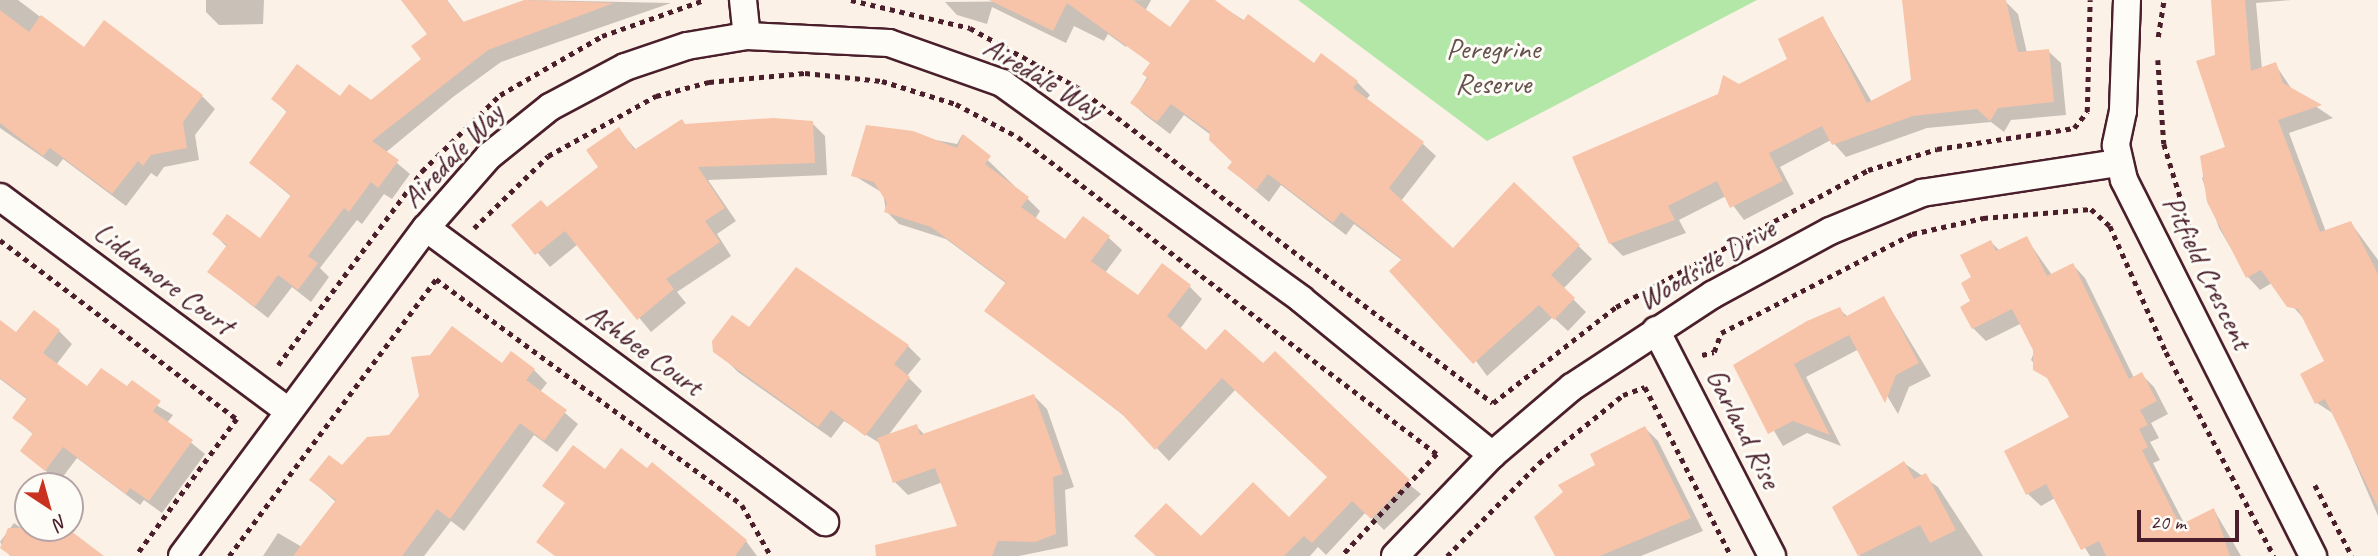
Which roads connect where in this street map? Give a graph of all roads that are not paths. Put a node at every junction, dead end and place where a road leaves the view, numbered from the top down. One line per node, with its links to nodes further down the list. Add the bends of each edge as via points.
1 (743, 0): 3 (street)
2 (2127, 0): 4 (street, Pitfield Crescent)
3 (747, 36): 6 (street, Airedale Way, via 654,56 550,107 489,156); 9 (street, Airedale Way, via 889,43 1002,83 1311,307)
4 (2119, 163): 7 (street, Woodside Drive, via 1957,185 1890,202); 14 (street, Pitfield Crescent)
5 (0, 197): 8 (street, Liddamore Court)
6 (426, 229): 8 (street, Airedale Way); 10 (street, Ashbee Court)
7 (1656, 330): 9 (street, Woodside Drive, via 1572,387); 13 (street, Garland Rise)
8 (288, 411): 11 (street, Airedale Way)
9 (1492, 455): 12 (street, Woodside Drive)
10 (825, 522)
11 (182, 556)
12 (1395, 556)
13 (1772, 556)
14 (2313, 556)

